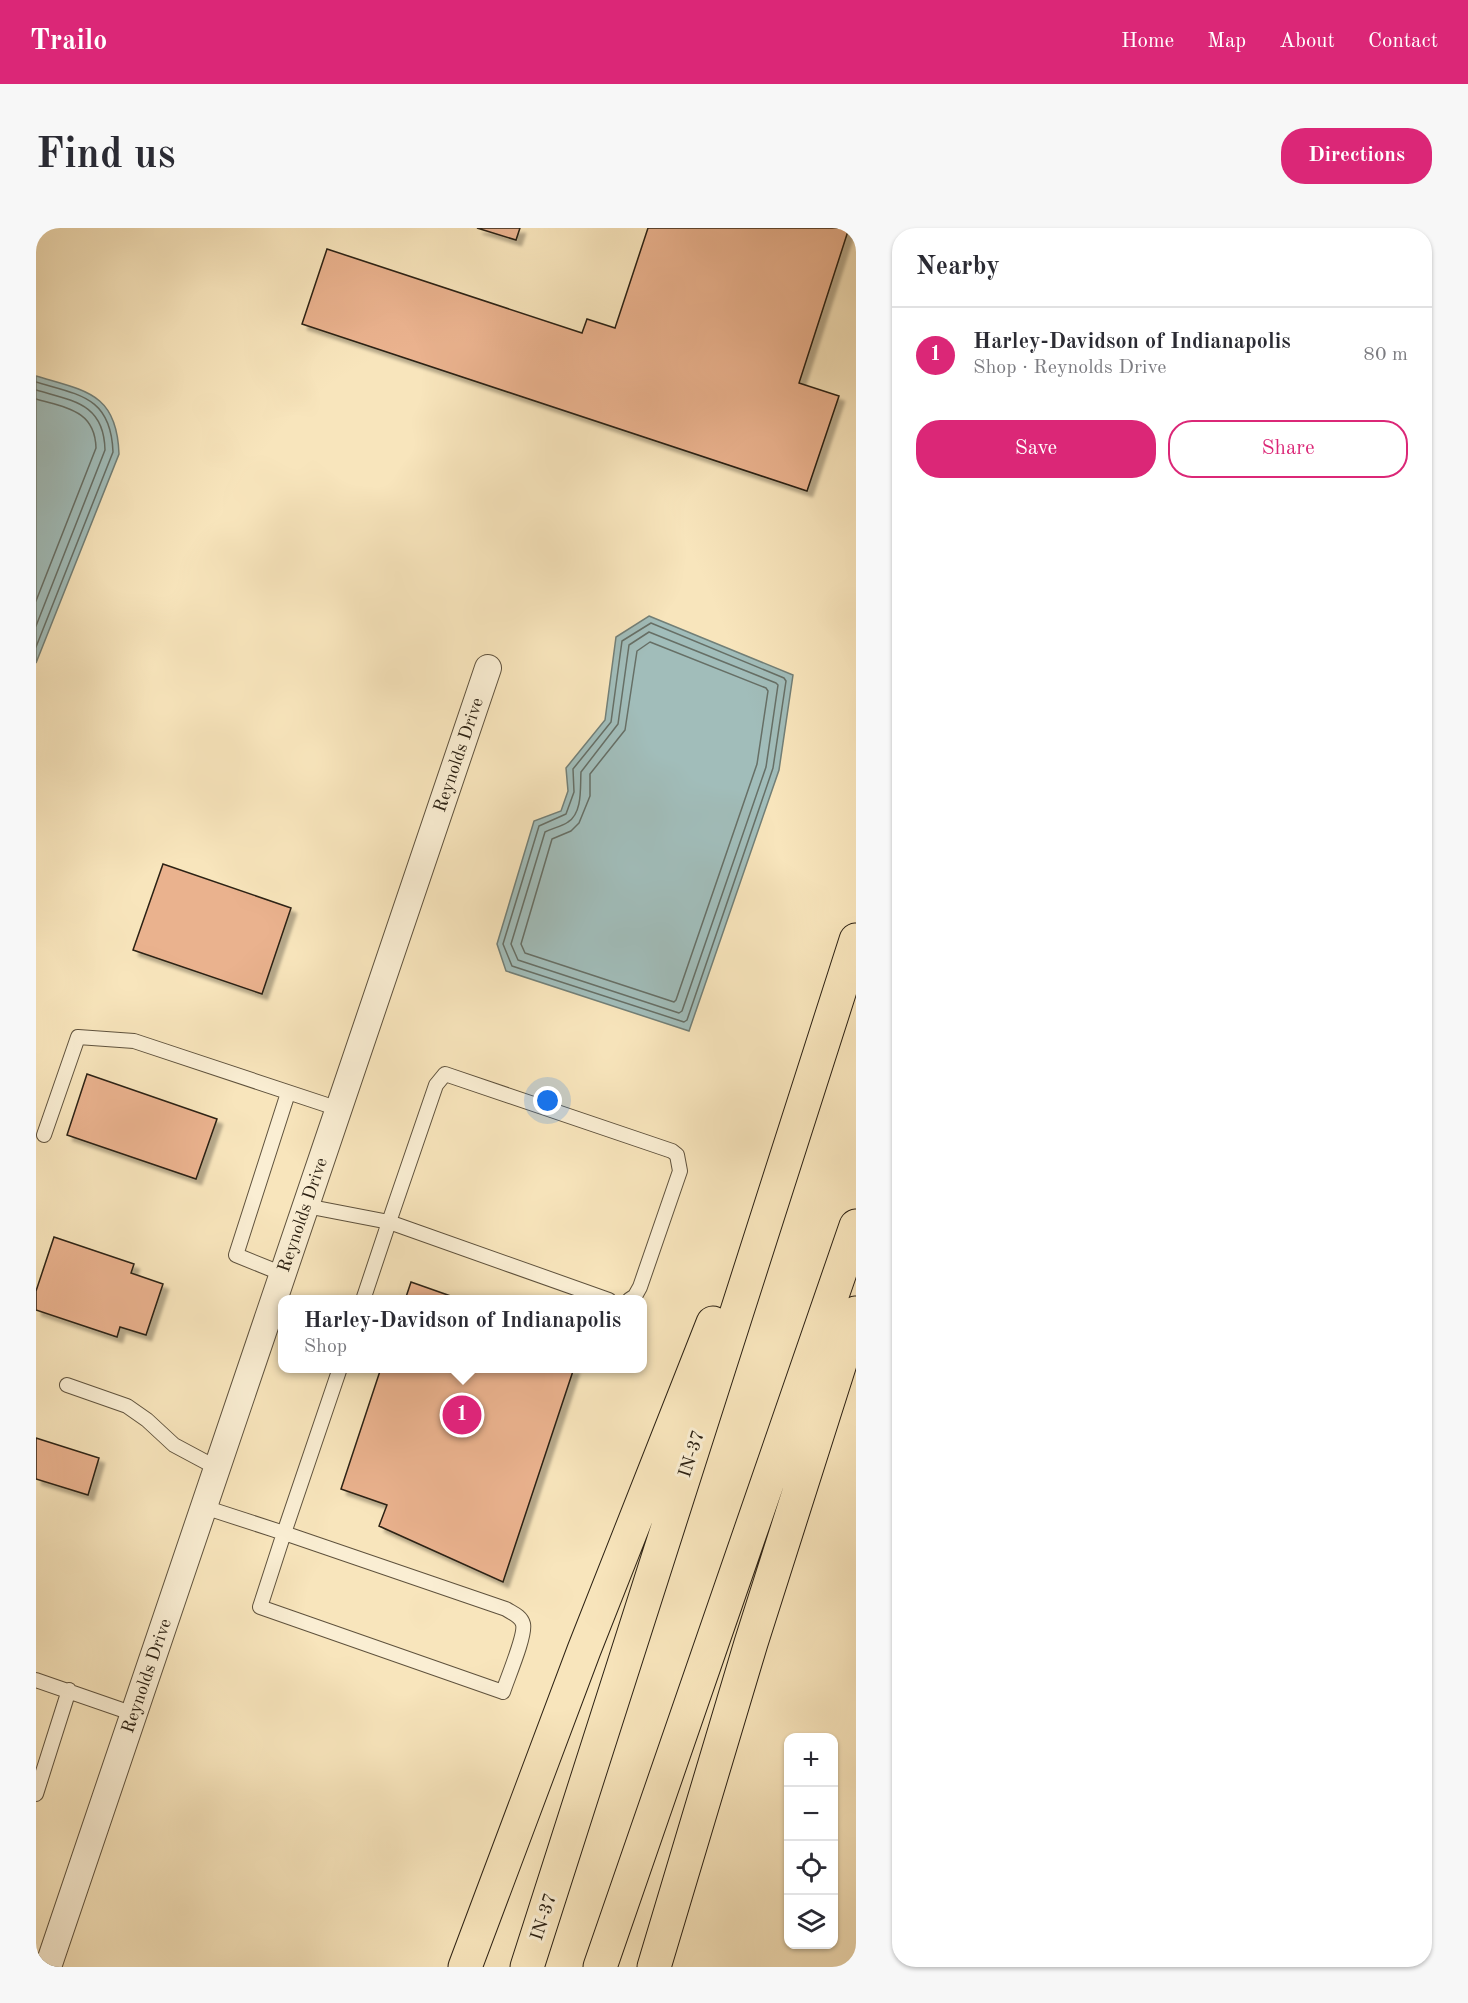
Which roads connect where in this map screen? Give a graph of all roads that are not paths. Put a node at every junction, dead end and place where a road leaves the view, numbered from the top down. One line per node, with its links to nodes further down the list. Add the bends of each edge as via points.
1 (488, 668): 5 (street, Reynolds Drive)
2 (856, 940): 4 (highway, IN-37)
3 (288, 1093): 5 (lane); 6 (lane, via 134,1041 78,1037); 10 (lane, via 236,1255)
4 (804, 1103): 25 (highway, via 679,1405); 26 (highway, IN-37)
5 (339, 1110): 7 (street, Reynolds Drive)
6 (44, 1135)
7 (306, 1206): 8 (lane); 10 (street, Reynolds Drive)
8 (389, 1222): 11 (lane); 12 (lane); 13 (lane, via 436,1085 446,1074 453,1075 677,1155 680,1171)
9 (856, 1226): 27 (highway)
10 (283, 1274): 17 (street, Reynolds Drive)
11 (364, 1295)
12 (598, 1295)
13 (635, 1295)
14 (856, 1313): 28 (highway, via 747,1654)
15 (338, 1373): 19 (lane)
16 (67, 1385): 17 (lane, via 127,1406 174,1444)
17 (217, 1468): 18 (street, Reynolds Drive)
18 (204, 1507): 19 (lane); 22 (street, Reynolds Drive)
19 (284, 1533): 19 (lane, via 260,1607 503,1692 522,1637 523,1624 518,1616)
20 (36, 1680): 21 (lane)
21 (69, 1690): 22 (lane); 23 (lane)
22 (134, 1714): 24 (street, Reynolds Drive)
23 (36, 1794)
24 (48, 1967)
25 (465, 1967)
26 (527, 1967)
27 (600, 1967)
28 (654, 1967)

